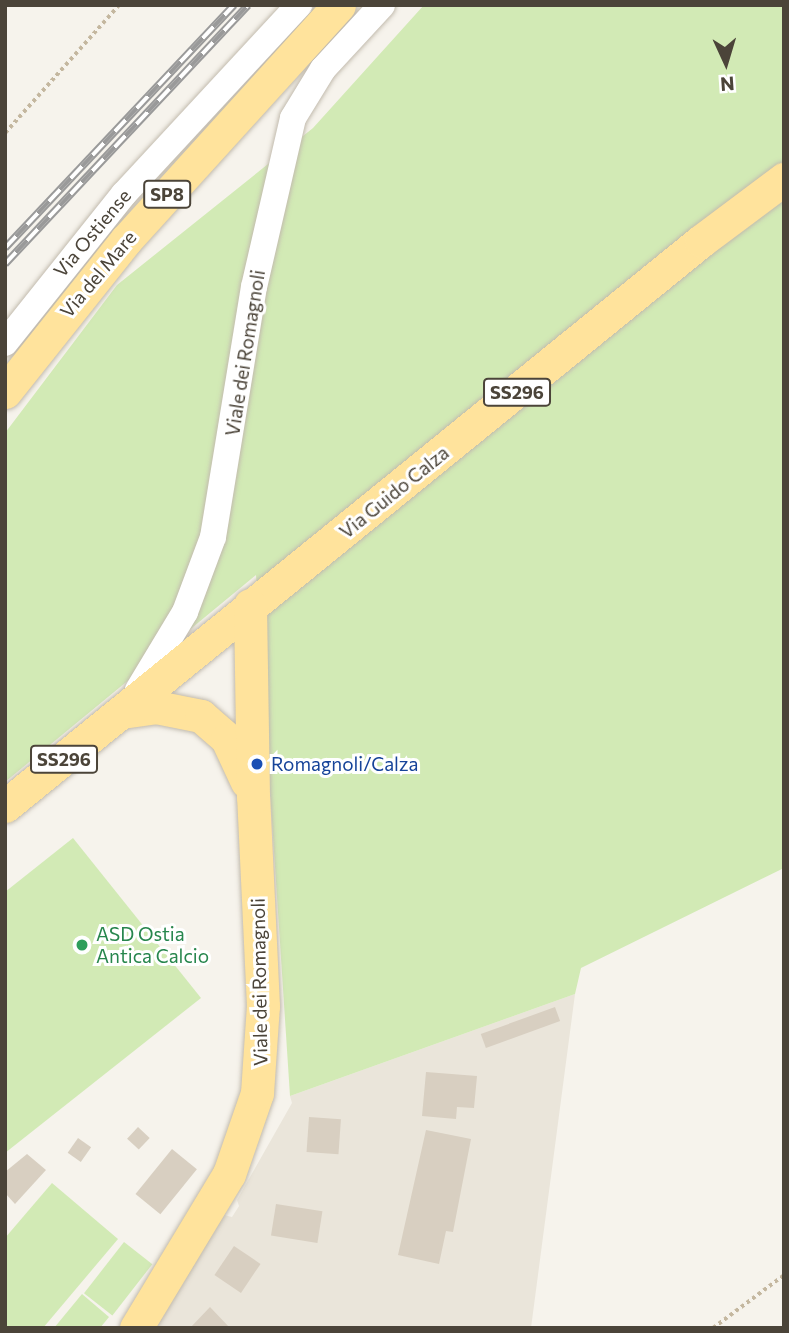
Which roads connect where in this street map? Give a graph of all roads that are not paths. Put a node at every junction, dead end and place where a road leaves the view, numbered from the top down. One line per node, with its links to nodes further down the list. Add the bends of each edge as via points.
1 (299, 5): 5 (street, Via Ostiense, via 124,194)
2 (339, 5): 6 (main road, Via del Mare / SP8, via 126,240)
3 (382, 5): 8 (street, Viale dei Romagnoli, via 323,69 293,118 254,287 232,440 209,550 171,640)
4 (784, 179): 7 (main road, Via Guido Calza / SS296)
5 (5, 343)
6 (5, 392)
7 (250, 605): 8 (main road, Via Guido Calza / SS296); 9 (main road, Viale dei Romagnoli)
8 (122, 712): 9 (main road, via 175,709 211,722 237,756); 10 (main road, Via Guido Calza / SS296)
9 (253, 797): 11 (main road, Viale dei Romagnoli, via 263,1033 254,1110 229,1174)
10 (5, 806)
11 (136, 1328)

